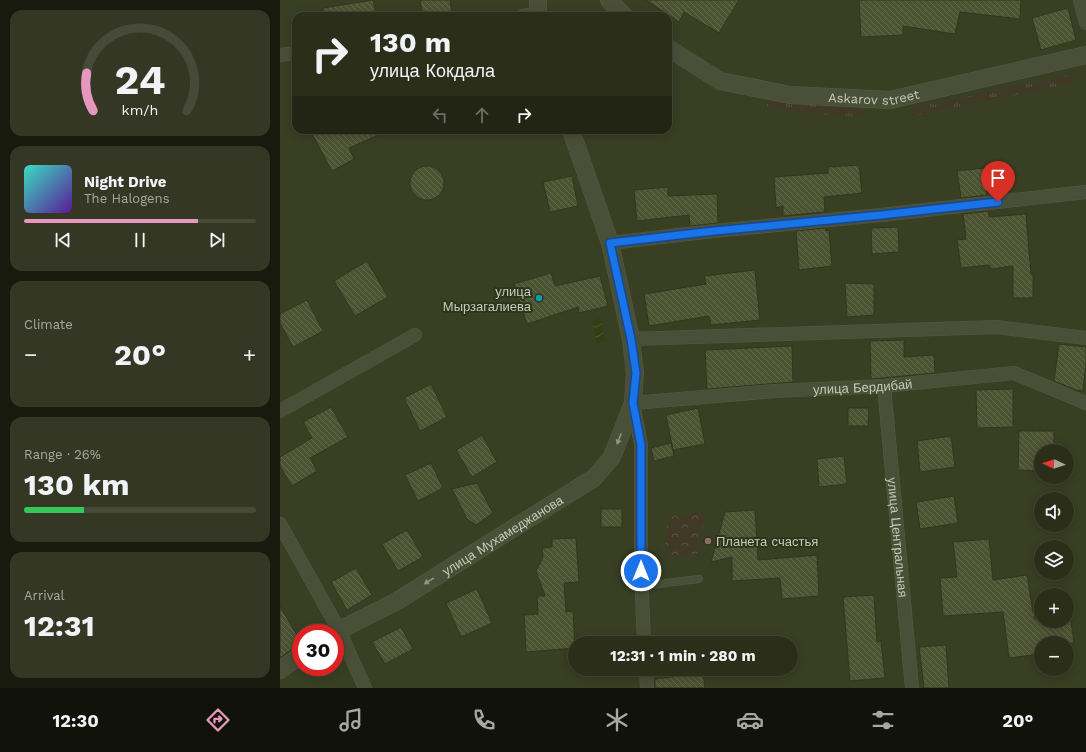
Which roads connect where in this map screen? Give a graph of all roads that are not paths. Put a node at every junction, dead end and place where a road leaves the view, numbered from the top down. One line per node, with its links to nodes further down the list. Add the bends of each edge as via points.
1 (609, 0): 3 (street)
2 (1080, 0): 4 (street)
3 (620, 12)
4 (1086, 23)
5 (672, 51): 8 (street, Askarov street, via 720,81 790,95 890,100)
6 (292, 53): 7 (street)
7 (280, 55)
8 (1086, 55)
9 (572, 134): 11 (street, улица Мухамеджанова)
10 (1086, 192): 11 (street)
11 (610, 243): 14 (street, улица Мухамеджанова)
12 (415, 335): 18 (street)
13 (1086, 338): 14 (street, via 996,327)
14 (631, 339): 16 (street, улица Мухамеджанова, via 636,373)
15 (884, 386): 16 (street, улица Бердибай, via 774,391); 17 (street, улица Бердибай, via 1014,373); 31 (street, улица Центральная)
16 (633, 403): 21 (street, via 641,445); 23 (street, улица Мухамеджанова, one-way to 23, via 612,457 594,478 397,601)
17 (1086, 403)
18 (280, 411)
19 (280, 524): 22 (street)
20 (699, 579): 21 (lane)
21 (641, 586): 24 (street)
22 (332, 624)
23 (344, 627)
24 (644, 636)
25 (344, 647): 29 (street)
26 (292, 661): 27 (street)
27 (280, 670)
28 (646, 676): 30 (street)
29 (365, 688)
30 (647, 688)
31 (912, 688)

